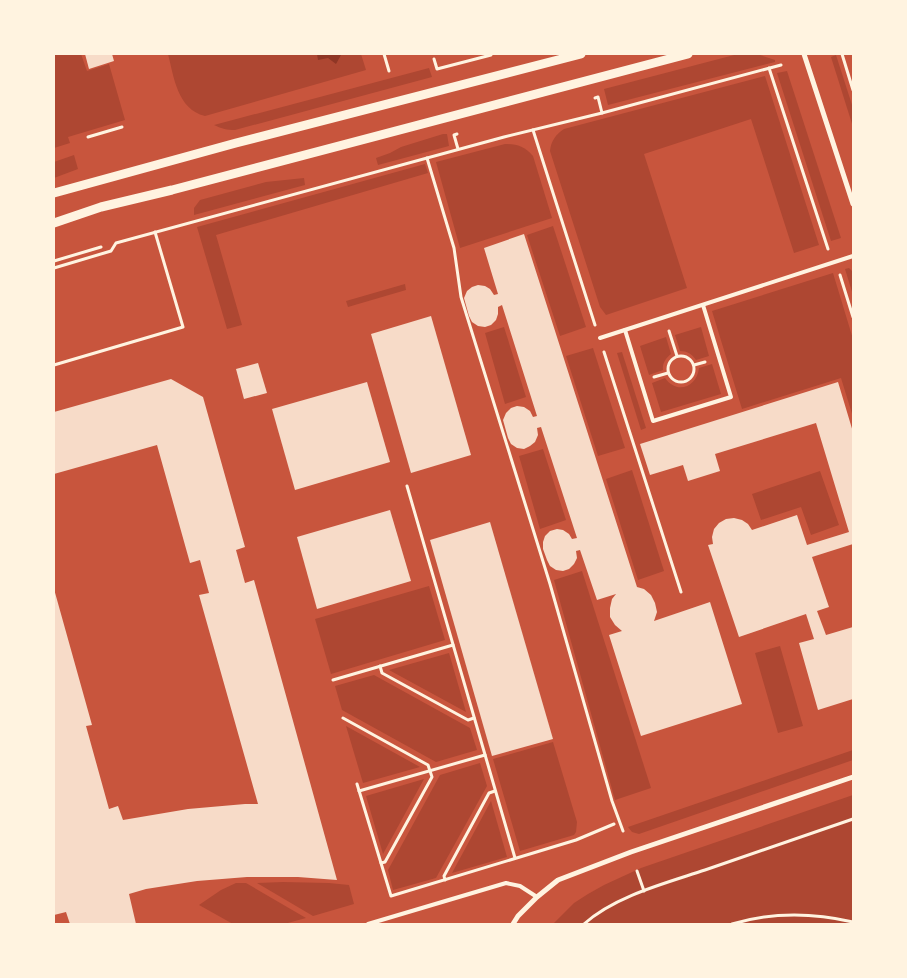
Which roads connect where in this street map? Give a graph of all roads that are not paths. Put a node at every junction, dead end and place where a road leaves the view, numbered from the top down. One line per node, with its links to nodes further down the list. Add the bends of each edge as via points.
1 (581, 54): 4 (street)
2 (688, 54): 6 (street, via 101,207)
3 (804, 54): 5 (street)
4 (54, 193)
5 (853, 204)
6 (54, 223)
7 (853, 256): 8 (lane)
8 (703, 305): 9 (lane); 9 (lane, via 732,397 653,421)
9 (625, 330): 10 (lane)
10 (600, 338)
11 (853, 777): 12 (street, via 606,861 558,880)
12 (536, 897): 13 (lane, via 520,886 506,883); 14 (street)
13 (368, 924)
14 (513, 924)

